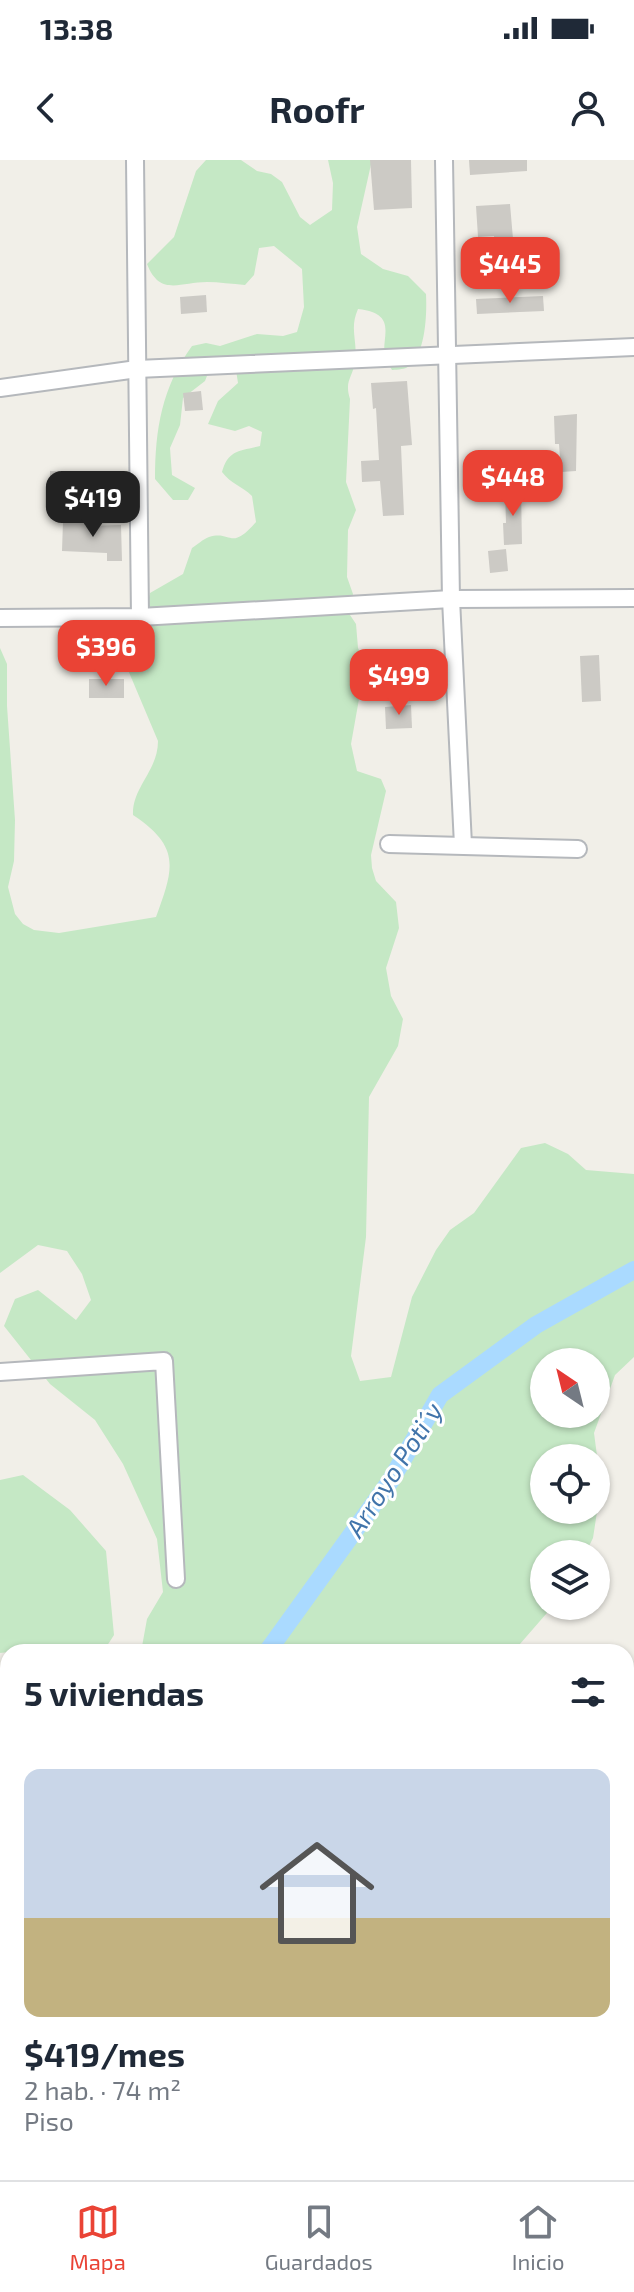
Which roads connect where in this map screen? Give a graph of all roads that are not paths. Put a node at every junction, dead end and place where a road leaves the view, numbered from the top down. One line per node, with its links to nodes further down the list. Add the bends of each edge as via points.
1 (135, 160): 5 (street)
2 (444, 160): 4 (street)
3 (634, 347): 4 (street)
4 (447, 355): 5 (street); 8 (street)
5 (137, 369): 6 (street); 9 (street)
6 (0, 388)
7 (634, 598): 8 (street)
8 (451, 599): 9 (street); 12 (street)
9 (140, 617): 10 (street)
10 (0, 618)
11 (389, 844): 12 (street)
12 (463, 845): 13 (street)
13 (578, 849)
14 (0, 1372): 15 (street, via 164,1361)
15 (176, 1579)

